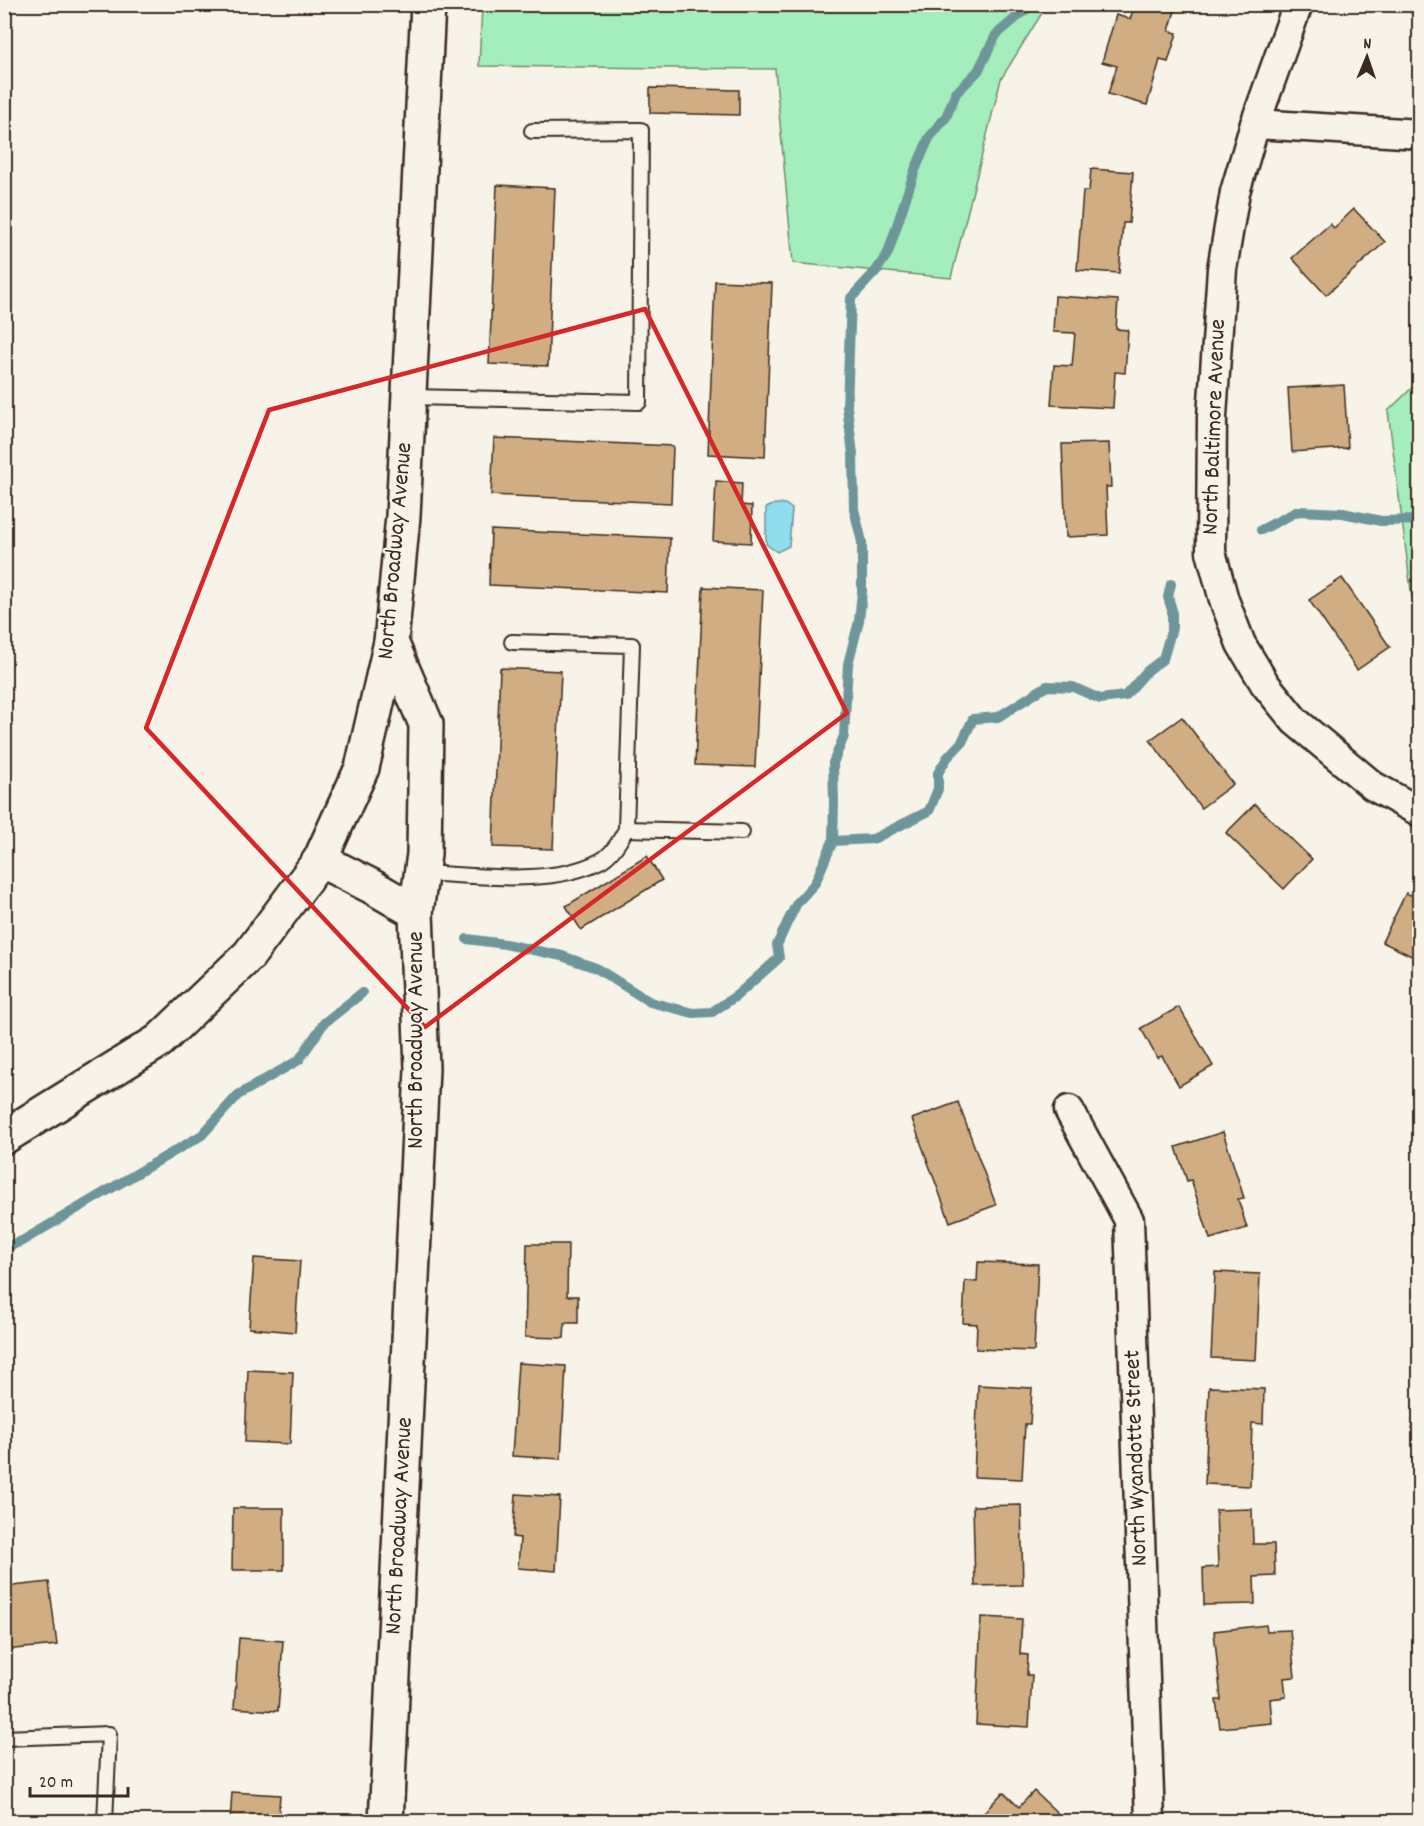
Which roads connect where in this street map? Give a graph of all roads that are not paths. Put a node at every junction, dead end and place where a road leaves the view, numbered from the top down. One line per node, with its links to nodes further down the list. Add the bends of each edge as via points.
1 (428, 4): 6 (street, North Broadway Avenue)
2 (1298, 4): 3 (street)
3 (1255, 124): 5 (street); 9 (street, North Baltimore Avenue, via 1236,192 1222,269 1212,416 1211,552 1241,644 1265,684 1295,721 1373,786)
4 (532, 131): 6 (lane, via 641,130 639,402)
5 (1419, 134)
6 (409, 397): 7 (street, North Broadway Avenue)
7 (391, 642): 12 (street, North Broadway Avenue, via 362,768); 13 (street, via 426,724)
8 (512, 642): 10 (lane, via 632,645)
9 (1419, 812)
10 (626, 829): 11 (lane); 13 (lane, via 619,844 602,861 562,874 529,877)
11 (742, 832)
12 (320, 860): 14 (street, North Broadway Avenue); 16 (street, via 249,955 159,1041)
13 (421, 873): 14 (street)
14 (416, 912): 19 (street, North Broadway Avenue, via 422,1069)
15 (1070, 1110): 20 (street, North Wyandotte Street, via 1129,1220)
16 (4, 1137)
17 (4, 1738): 18 (lane, via 109,1734)
18 (105, 1821)
19 (386, 1821)
20 (1150, 1821)

